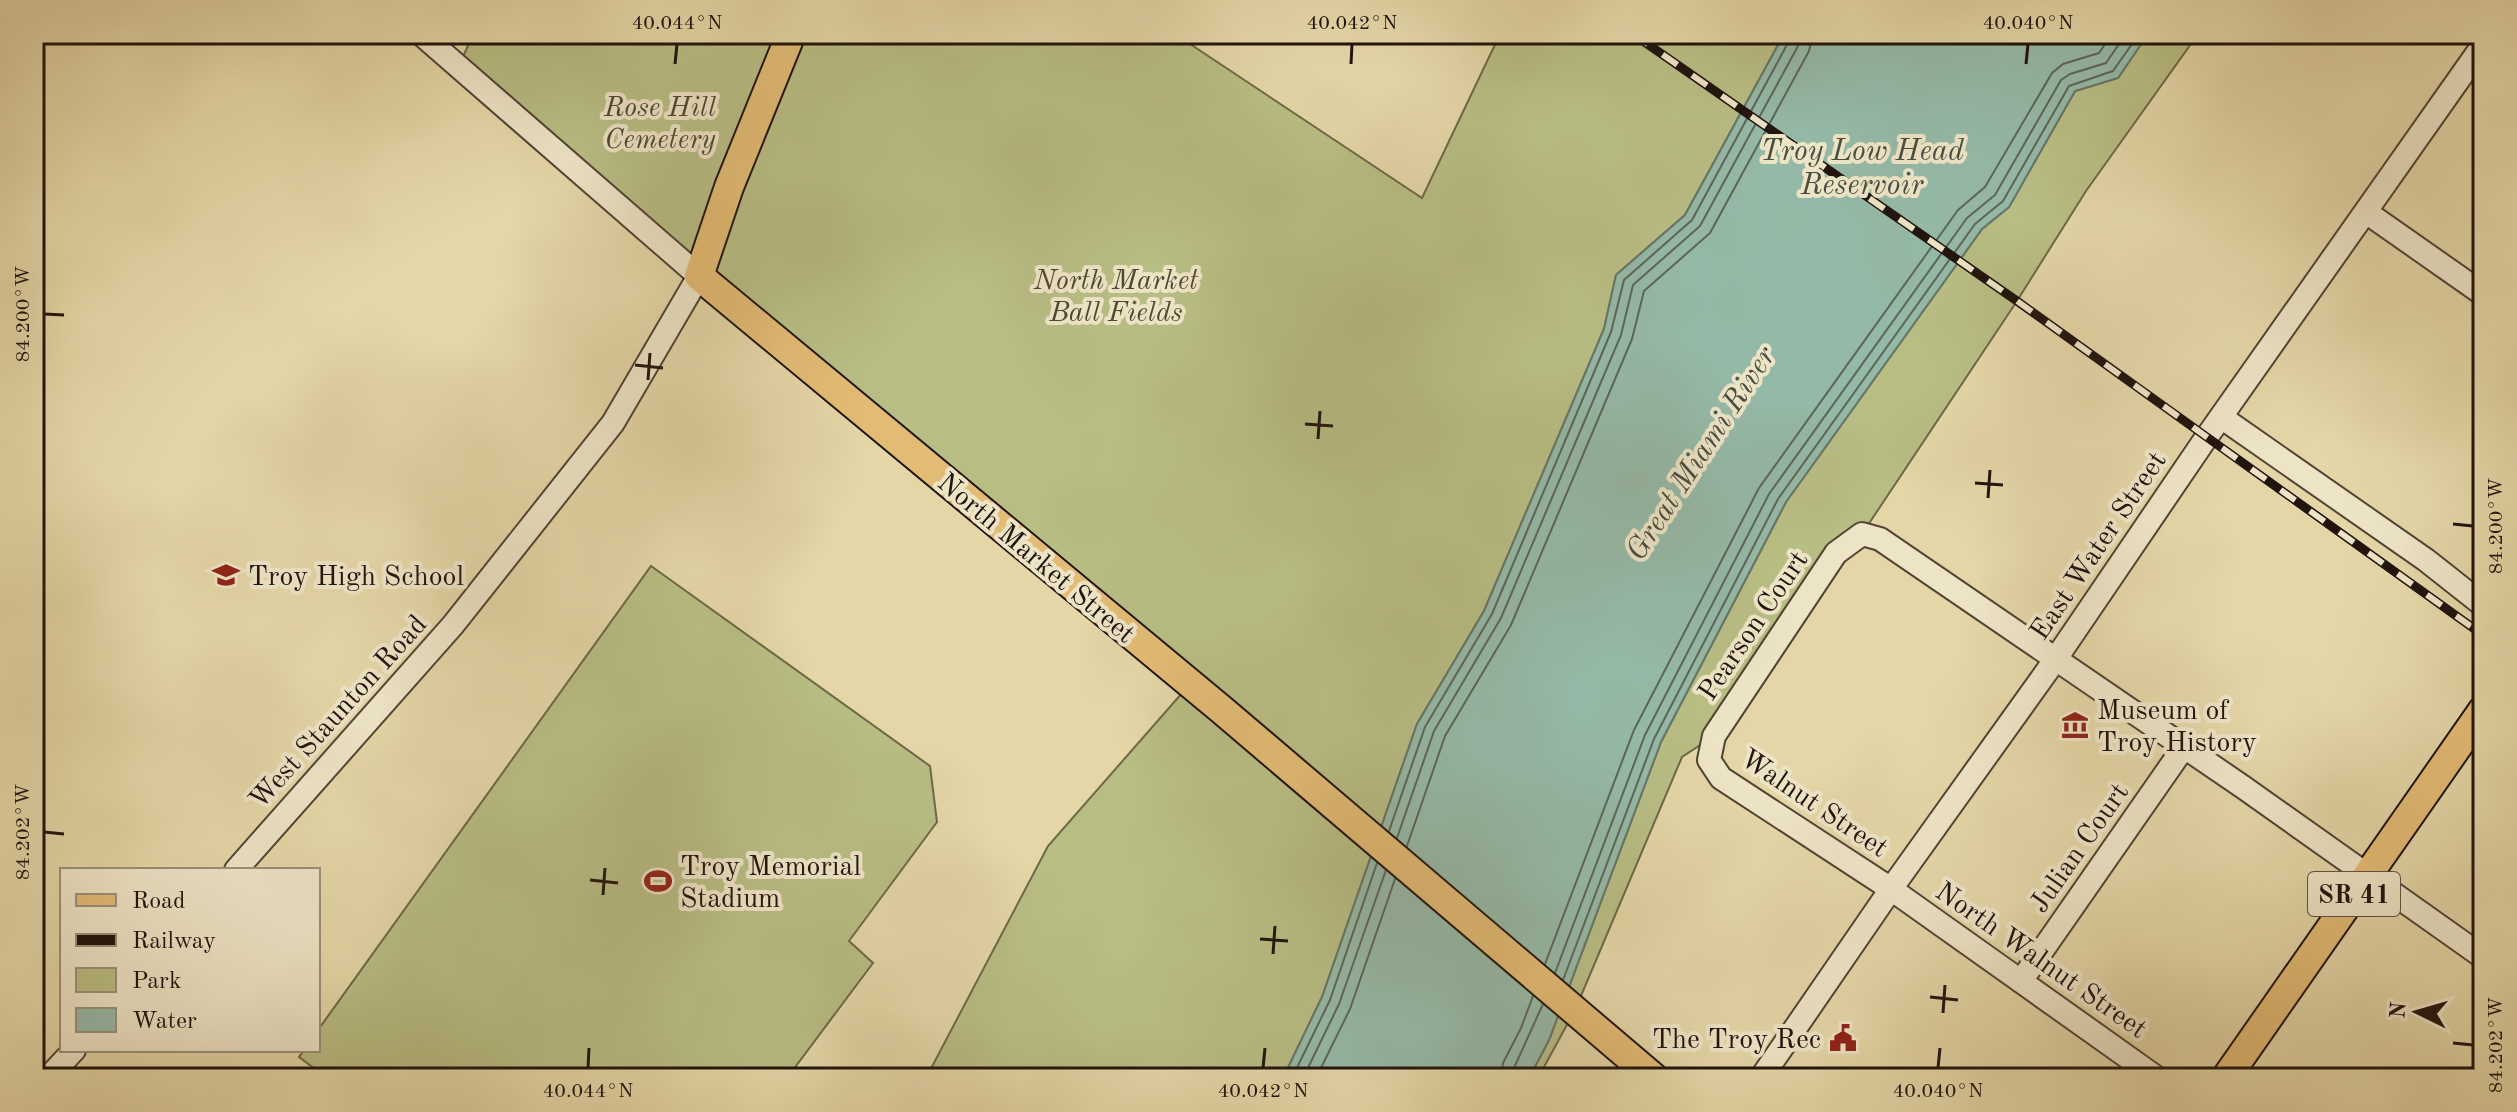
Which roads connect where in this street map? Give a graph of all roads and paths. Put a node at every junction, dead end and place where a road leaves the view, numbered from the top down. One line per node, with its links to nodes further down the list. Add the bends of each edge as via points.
1 (421, 34): 5 (street, North Market Street)
2 (791, 34): 5 (main road)
3 (2483, 45): 4 (street, East Water Street)
4 (2366, 212): 6 (street); 7 (street, East Water Street)
5 (699, 276): 13 (street, West Staunton Road, via 613,423 453,625); 20 (main road, North Market Street)
6 (2483, 294)
7 (2221, 417): 8 (street); 9 (street, East Water Street)
8 (2483, 605)
9 (2055, 660): 11 (street); 12 (street, Pearson Court, via 1880,539 1862,534 1836,553 1714,736); 15 (street, East Water Street)
10 (2483, 710): 14 (main road, SR 41)
11 (2184, 747): 14 (street); 17 (street, Julian Court)
12 (1709, 760): 15 (street, Walnut Street, via 1721,778)
13 (238, 868)
14 (2367, 874): 16 (street); 23 (main road, SR 41)
15 (1891, 889): 17 (street, North Walnut Street); 21 (street, East Water Street)
16 (2483, 957)
17 (2021, 981): 22 (street, North Walnut Street)
18 (72, 1052): 19 (street)
19 (48, 1078)
20 (1654, 1078)
21 (1761, 1078)
22 (2157, 1078)
23 (2226, 1078)

